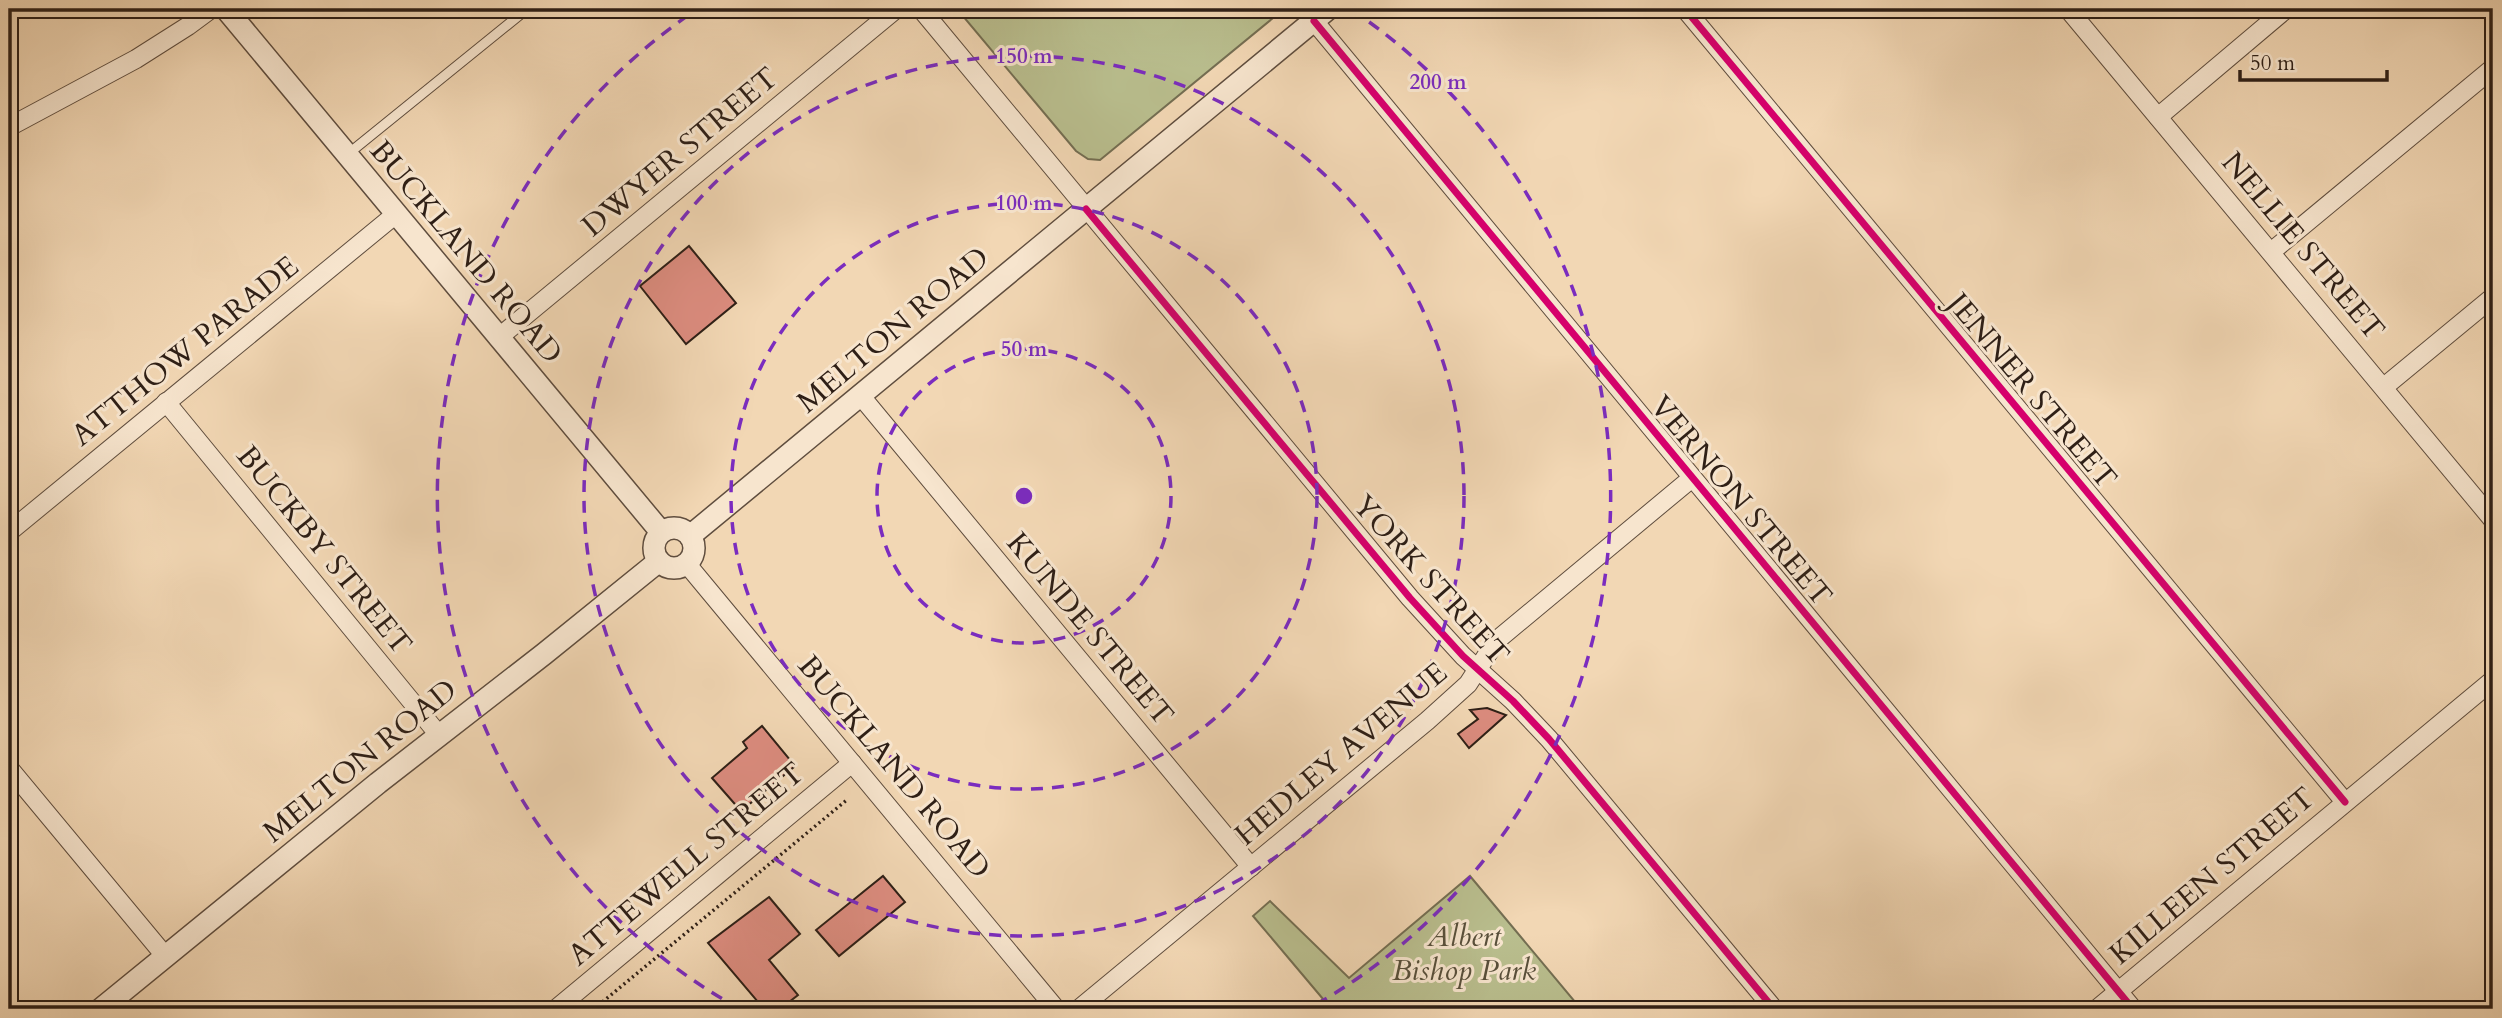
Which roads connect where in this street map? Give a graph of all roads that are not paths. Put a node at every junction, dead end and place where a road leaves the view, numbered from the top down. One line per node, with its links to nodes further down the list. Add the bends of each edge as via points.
1 (211, 9): 12 (street, via 136,59)
2 (226, 9): 13 (street, BUCKLAND ROAD)
3 (527, 9): 13 (lane)
4 (896, 9): 18 (street, DWYER STREET)
5 (920, 9): 14 (street, YORK STREET)
6 (1685, 9): 34 (street, JENNER STREET)
7 (2068, 9): 11 (street, NELLIE STREET)
8 (2286, 9): 11 (street)
9 (1321, 15): 14 (street, MELTON ROAD); 22 (street, VERNON STREET)
10 (2493, 68): 16 (street)
11 (2158, 117): 16 (street, NELLIE STREET)
12 (9, 127)
13 (348, 154): 15 (street, BUCKLAND ROAD)
14 (1086, 209): 20 (street, MELTON ROAD); 29 (street, YORK STREET, via 1410,598)
15 (396, 214): 18 (street, BUCKLAND ROAD); 21 (street, ATTHOW PARADE)
16 (2272, 253): 19 (street, NELLIE STREET)
17 (2493, 297): 19 (street)
18 (498, 338): 25 (street, BUCKLAND ROAD)
19 (2384, 387): 23 (street, NELLIE STREET)
20 (860, 395): 26 (street, MELTON ROAD); 35 (street, KUNDE STREET)
21 (166, 402): 24 (street, ATTHOW PARADE); 31 (street, BUCKBY STREET)
22 (1692, 478): 29 (street, HEDLEY AVENUE, via 1496,641); 37 (street, VERNON STREET)
23 (2493, 520)
24 (9, 532)
25 (661, 532): 26 (street, via 673,527); 27 (street, via 654,549)
26 (690, 536): 28 (street, via 694,548)
27 (659, 561): 28 (street, via 675,568); 31 (street, MELTON ROAD)
28 (686, 563): 32 (street, BUCKLAND ROAD)
29 (1478, 670): 35 (street, HEDLEY AVENUE, via 1427,721); 42 (street, YORK STREET, via 1549,739)
30 (2493, 680): 34 (street, KILLEEN STREET)
31 (439, 735): 36 (street, MELTON ROAD)
32 (852, 763): 39 (street, ATTEWELL STREET); 40 (street, BUCKLAND ROAD)
33 (9, 768): 36 (street)
34 (2345, 802): 37 (street, KILLEEN STREET)
35 (1251, 867): 41 (street, HEDLEY AVENUE)
36 (166, 957): 38 (street, MELTON ROAD)
37 (2118, 992): 43 (street, KILLEEN STREET); 44 (street, VERNON STREET)
38 (101, 1009)
39 (556, 1009)
40 (1056, 1009)
41 (1079, 1009)
42 (1774, 1009)
43 (2097, 1009)
44 (2133, 1009)

